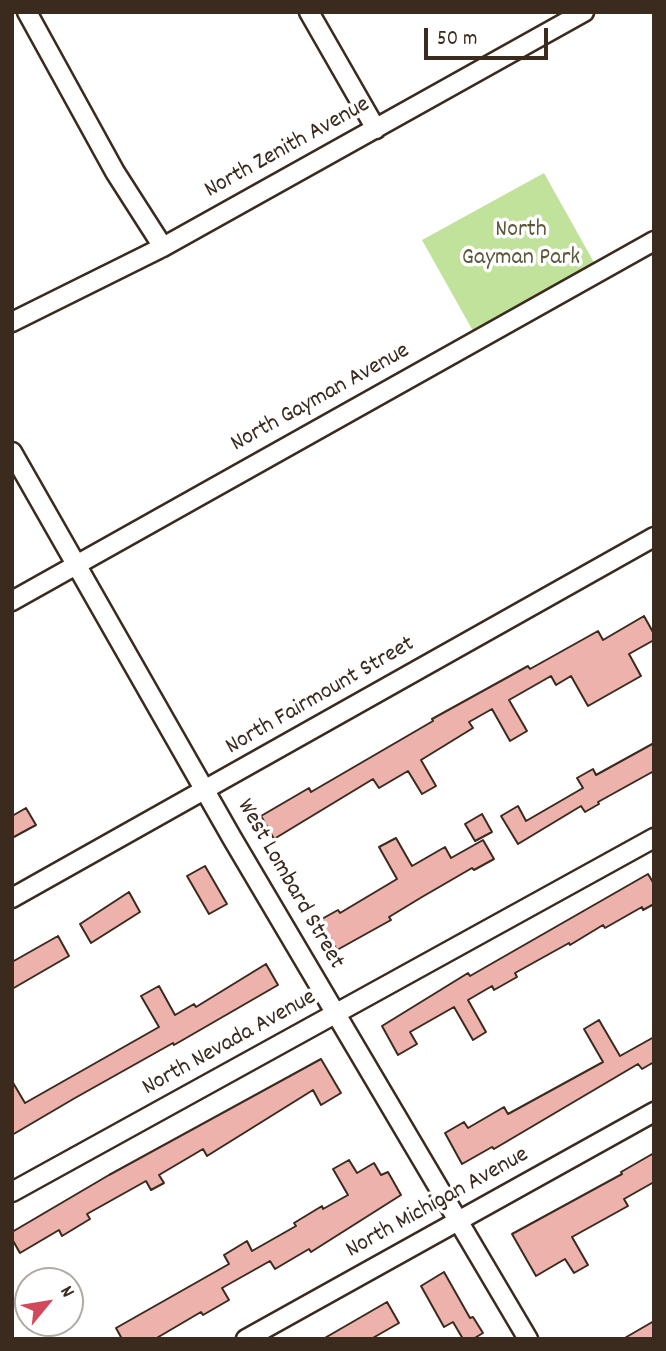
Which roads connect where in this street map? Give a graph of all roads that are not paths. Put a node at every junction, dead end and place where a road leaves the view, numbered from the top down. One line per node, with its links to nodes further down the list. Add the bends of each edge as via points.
1 (27, 12): 6 (street, via 115,172)
2 (309, 12): 4 (street)
3 (584, 12): 4 (street, North Zenith Avenue)
4 (376, 128): 6 (street, North Zenith Avenue)
5 (654, 242): 10 (street, North Gayman Avenue)
6 (163, 247): 7 (street, North Zenith Avenue)
7 (12, 322)
8 (12, 452): 10 (street, West Lombard Street)
9 (654, 537): 12 (street, North Fairmount Street)
10 (76, 564): 11 (street, North Gayman Avenue); 12 (street, West Lombard Street)
11 (12, 601)
12 (206, 790): 14 (street, North Fairmount Street); 15 (street, West Lombard Street)
13 (654, 838): 15 (street, North Nevada Avenue)
14 (12, 898)
15 (336, 1014): 17 (street, North Nevada Avenue); 18 (street, West Lombard Street)
16 (654, 1112): 18 (street, North Michigan Avenue)
17 (12, 1192)
18 (459, 1221): 19 (street, North Michigan Avenue); 20 (street, West Lombard Street)
19 (246, 1339)
20 (528, 1339)

